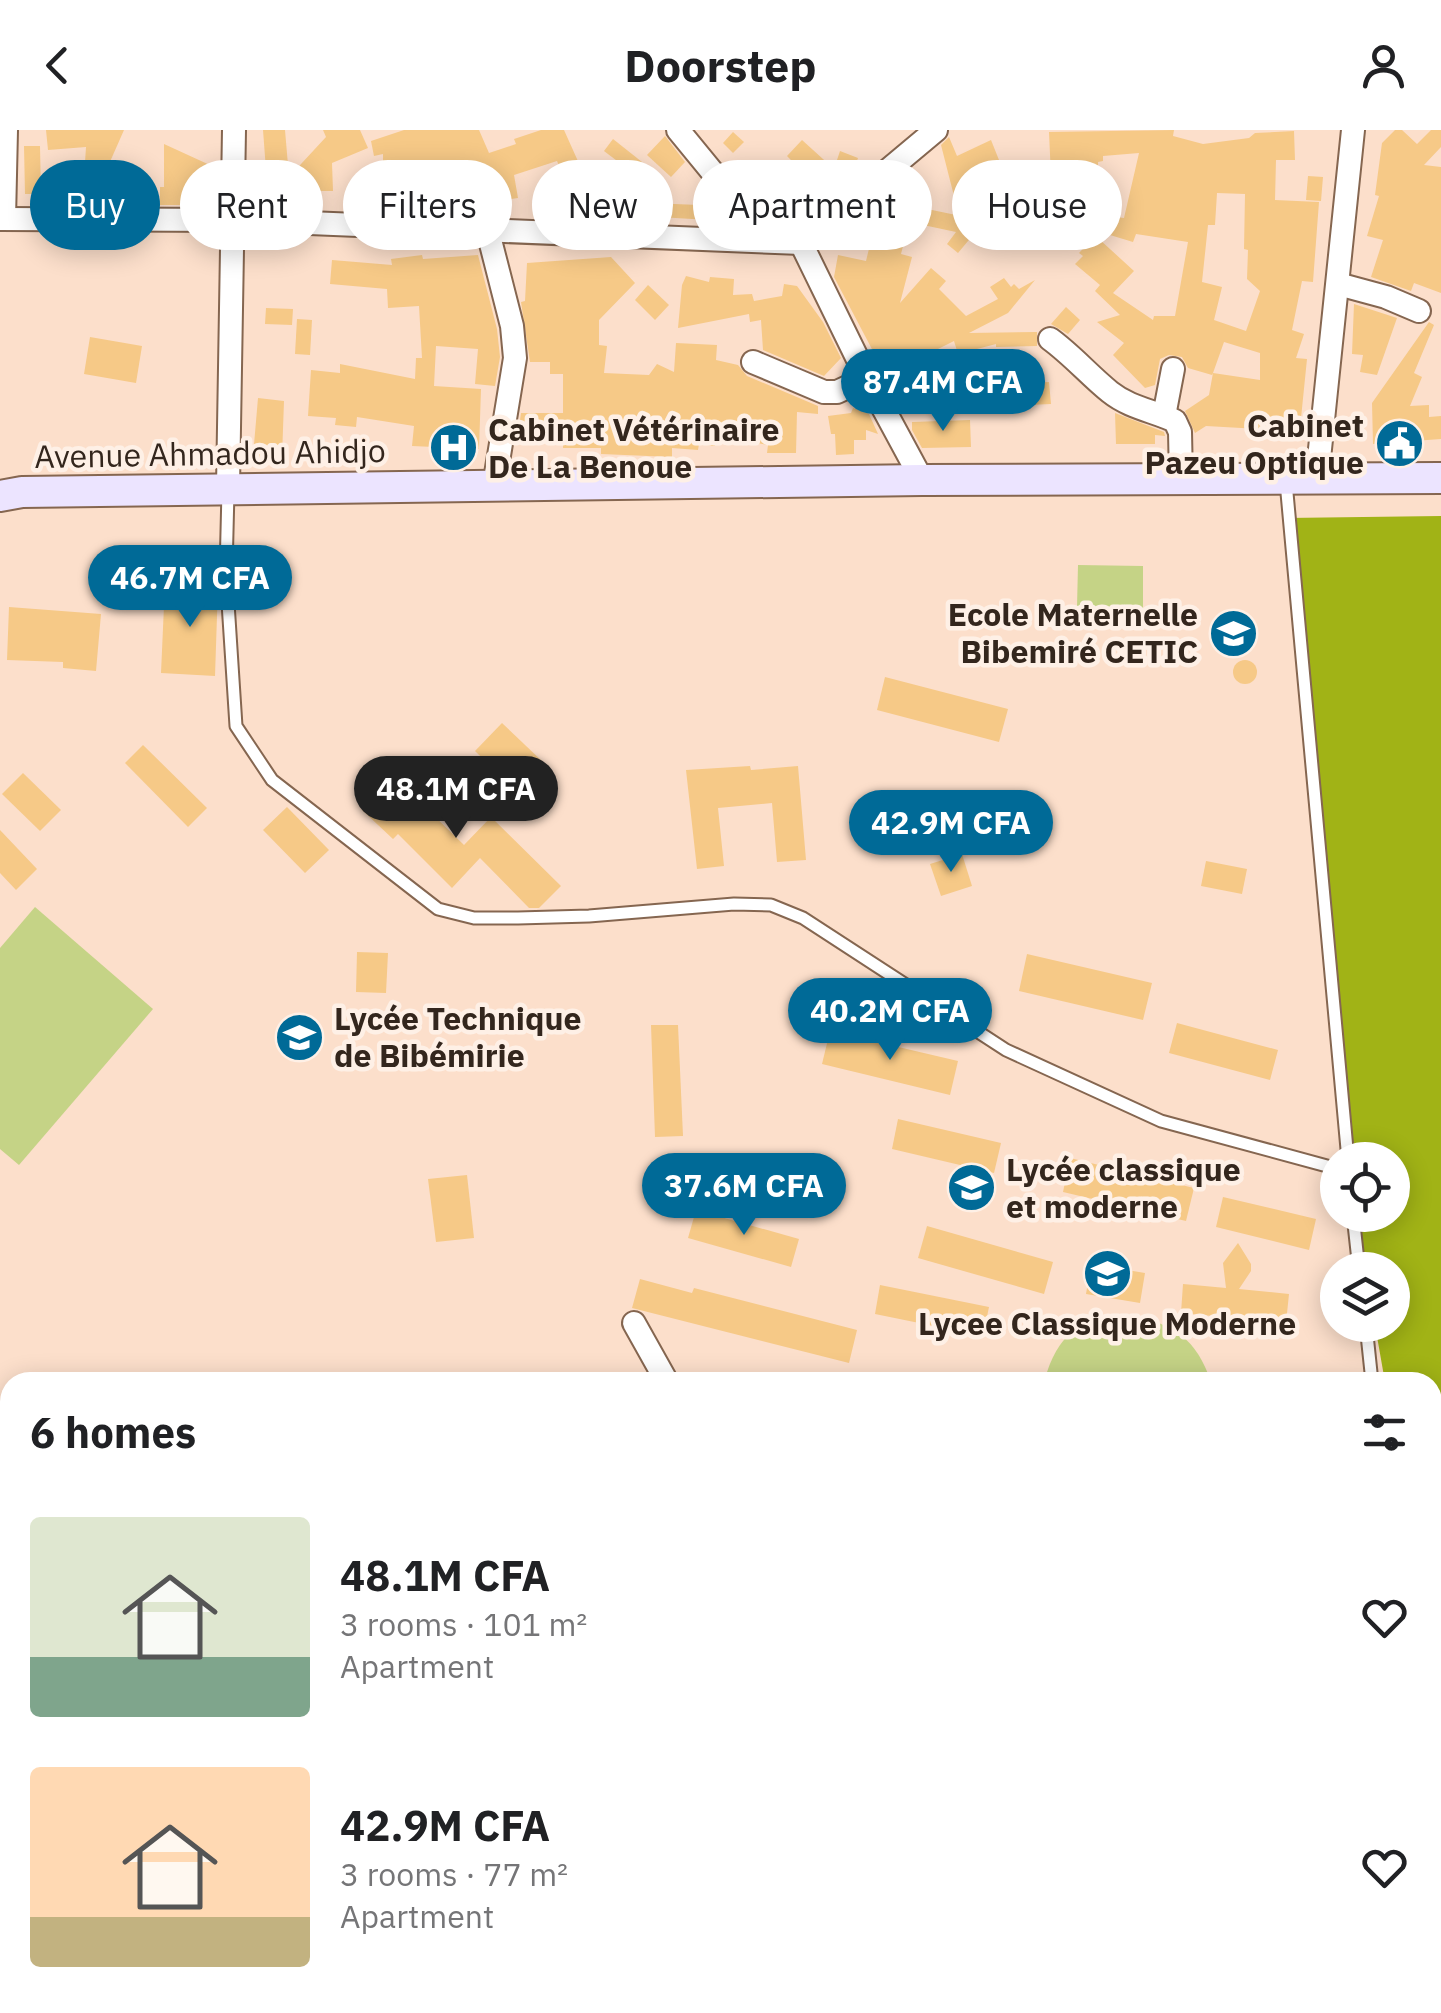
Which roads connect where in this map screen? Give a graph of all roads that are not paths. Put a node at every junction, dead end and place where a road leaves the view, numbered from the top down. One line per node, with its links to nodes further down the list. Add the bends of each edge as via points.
1 (6, 130): 9 (street)
2 (234, 130): 6 (street)
3 (678, 130): 7 (street)
4 (936, 130): 8 (street)
5 (1352, 130): 16 (street)
6 (234, 160)
7 (703, 160)
8 (900, 160)
9 (2, 219): 10 (street)
10 (180, 220)
11 (512, 233): 12 (street)
12 (693, 239)
13 (233, 250): 29 (street)
14 (493, 250): 28 (street, via 515,358)
15 (804, 250): 21 (street)
16 (1338, 284): 17 (street); 24 (street)
17 (1420, 311)
18 (1050, 340): 22 (street, via 1111,393)
19 (753, 362): 21 (street, via 824,392)
20 (1172, 369): 22 (street)
21 (867, 378): 26 (street)
22 (1164, 416): 27 (street, via 1180,432)
23 (1285, 478): 24 (main road, Avenue Ahmadou Ahidjo); 27 (main road, Avenue Ahmadou Ahidjo); 31 (lane)
24 (1316, 478): 25 (main road, Avenue Ahmadou Ahidjo)
25 (1441, 478)
26 (922, 480): 27 (main road, Avenue Ahmadou Ahidjo); 28 (main road, Avenue Ahmadou Ahidjo)
27 (1181, 480)
28 (494, 486): 29 (main road, Avenue Ahmadou Ahidjo)
29 (228, 487): 30 (main road, Avenue Ahmadou Ahidjo); 32 (lane, via 236,726 272,780 438,909 489,918 771,905 803,918 1006,1050 1161,1121)
30 (0, 496)
31 (1346, 1142)
32 (1320, 1164)
33 (634, 1324): 35 (street)
34 (1368, 1342): 36 (lane)
35 (662, 1372)
36 (1371, 1372)

